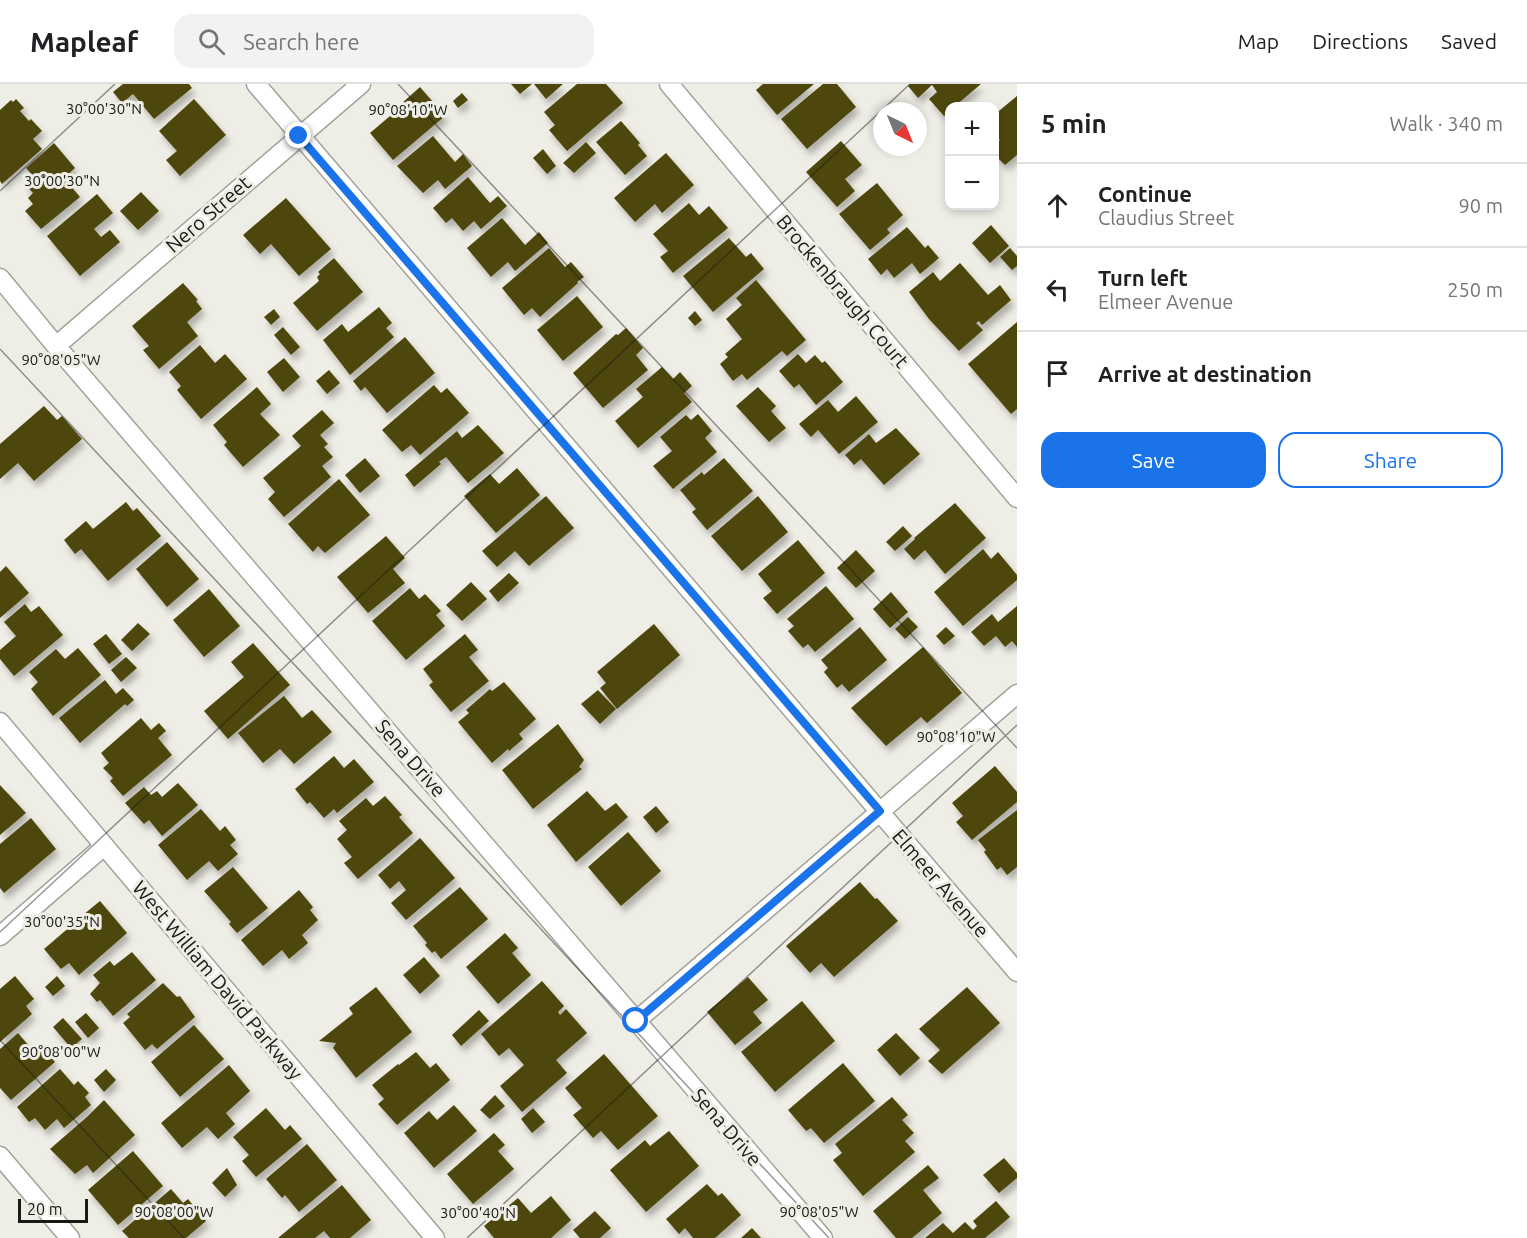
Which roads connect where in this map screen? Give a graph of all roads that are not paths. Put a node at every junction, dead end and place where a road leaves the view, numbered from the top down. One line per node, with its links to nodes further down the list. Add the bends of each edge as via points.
1 (256, 84): 4 (street, Elmeer Avenue)
2 (361, 84): 4 (street, Nero Street)
3 (669, 84): 7 (street, Brockenbraugh Court)
4 (299, 136): 6 (street, Nero Street); 10 (street, Elmeer Avenue)
5 (0, 278): 6 (street, Sena Drive)
6 (56, 346): 14 (street, Sena Drive)
7 (1017, 498)
8 (1017, 693): 10 (street)
9 (0, 722): 11 (street, West William David Parkway)
10 (880, 811): 13 (street, Elmeer Avenue); 14 (street)
11 (104, 846): 12 (street); 17 (street, West William David Parkway)
12 (0, 936)
13 (1017, 972)
14 (636, 1021): 18 (street, Sena Drive)
15 (0, 1156): 16 (street)
16 (69, 1238)
17 (435, 1238)
18 (823, 1238)

